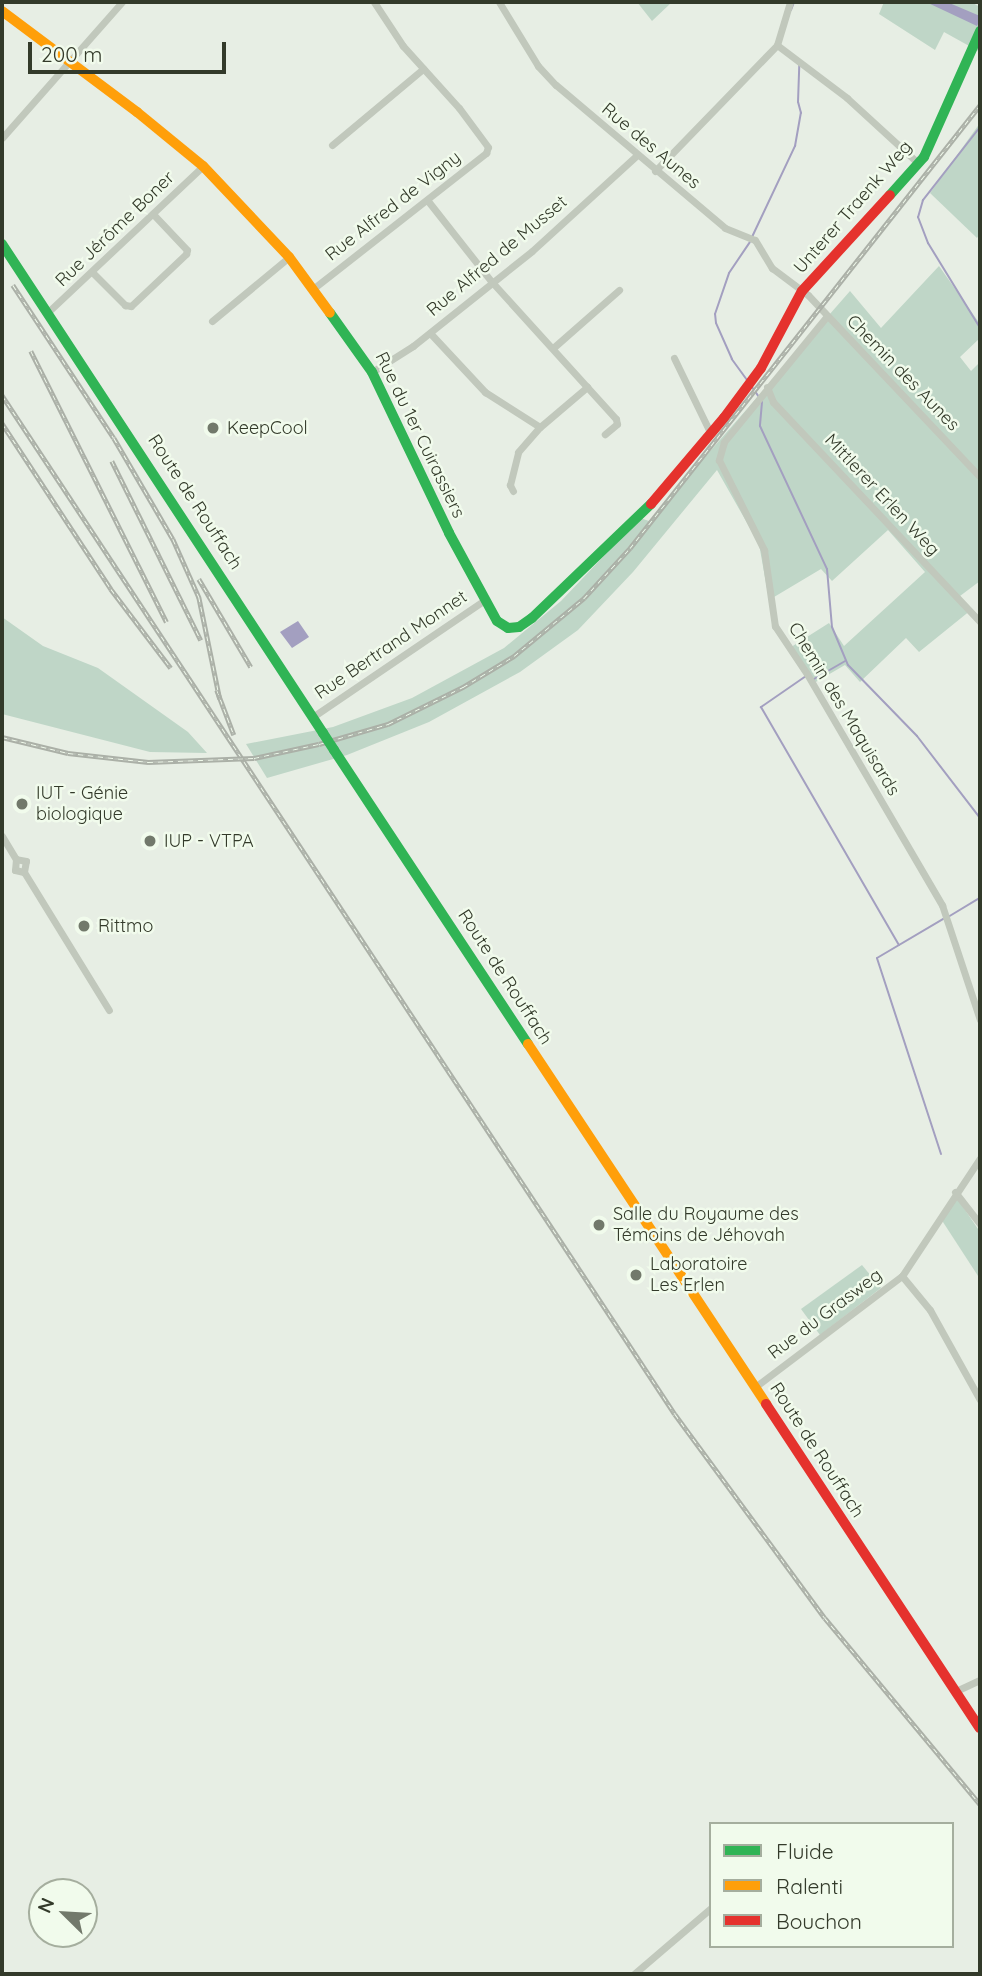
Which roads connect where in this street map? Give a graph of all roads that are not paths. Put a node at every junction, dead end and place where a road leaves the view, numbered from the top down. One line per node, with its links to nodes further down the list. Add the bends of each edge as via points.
1 (122, 2): 8 (street)
2 (374, 2): 9 (street)
3 (499, 2): 12 (street, Rue des Aunes, via 538,65)
4 (790, 2): 7 (street)
5 (2, 11): 8 (main road, Rue du 1er Cuirassiers)
6 (980, 31): 13 (main road, Unterer Traenk Weg)
7 (777, 45): 13 (street, via 847,98); 15 (street)
8 (68, 63): 10 (street); 14 (main road, Rue du 1er Cuirassiers)
9 (423, 69): 11 (street); 16 (street, Rue Alfred de Vigny, via 488,147)
10 (2, 138)
11 (332, 145)
12 (636, 156): 15 (street, Rue des Aunes); 21 (street, Rue Alfred de Musset, via 532,251)
13 (918, 163): 24 (main road, Unterer Traenk Weg)
14 (203, 166): 17 (street, Rue Jérôme Boner); 19 (main road, Rue du 1er Cuirassiers)
15 (655, 170): 24 (street, Rue des Aunes, via 725,228 752,238 772,268)
16 (428, 201): 21 (street); 22 (street, Rue Alfred de Vigny)
17 (153, 214): 20 (street, Rue Jérôme Boner); 20 (street, via 186,254 131,306)
18 (2, 244): 25 (main road, Route de Rouffach)
19 (289, 257): 22 (main road, Rue du 1er Cuirassiers); 27 (street)
20 (92, 272): 25 (street, Rue Jérôme Boner)
21 (491, 281): 28 (street, Rue Alfred de Musset); 29 (street)
22 (314, 288): 31 (main road, Rue du 1er Cuirassiers)
23 (618, 290): 29 (street)
24 (802, 291): 26 (street, Chemin des Aunes); 35 (main road, Unterer Traenk Weg, via 750,384)
25 (47, 313): 41 (main road, Route de Rouffach)
26 (827, 316): 33 (street, Chemin des Maquisards); 37 (street, Chemin des Aunes)
27 (212, 321)
28 (430, 333): 31 (street, Rue Alfred de Musset); 34 (street, via 485,391)
29 (553, 348): 32 (street)
30 (674, 358): 35 (street)
31 (372, 372): 39 (main road, Rue du 1er Cuirassiers)
32 (587, 387): 34 (street); 36 (street, via 616,419 617,424)
33 (767, 387): 40 (street, Mittlerer Erlen Weg, via 773,402); 44 (street, Chemin des Maquisards, via 721,447 719,460 764,550 775,626 942,905)
34 (540, 427): 38 (street, via 518,452 510,485)
35 (710, 432): 39 (main road, Rue du 1er Cuirassiers, via 651,504 532,618 508,628 497,621)
36 (605, 434)
37 (980, 477)
38 (513, 491)
39 (485, 600): 41 (street, Rue Bertrand Monnet)
40 (980, 622)
41 (314, 716): 49 (main road, Route de Rouffach, bridge)
42 (2, 836): 43 (street, via 16,859 15,870 24,872)
43 (109, 1010)
44 (980, 1020)
45 (980, 1158): 46 (street, Rue du Grasweg)
46 (955, 1192): 47 (street); 48 (street, Rue du Grasweg)
47 (980, 1224)
48 (902, 1276): 49 (street, Rue du Grasweg); 50 (street, via 930,1310)
49 (755, 1387): 52 (main road, Route de Rouffach)
50 (980, 1400)
51 (980, 1680): 52 (street)
52 (956, 1691): 53 (main road, Route de Rouffach)
53 (980, 1728)
54 (709, 1910): 55 (street)
55 (634, 1974)

